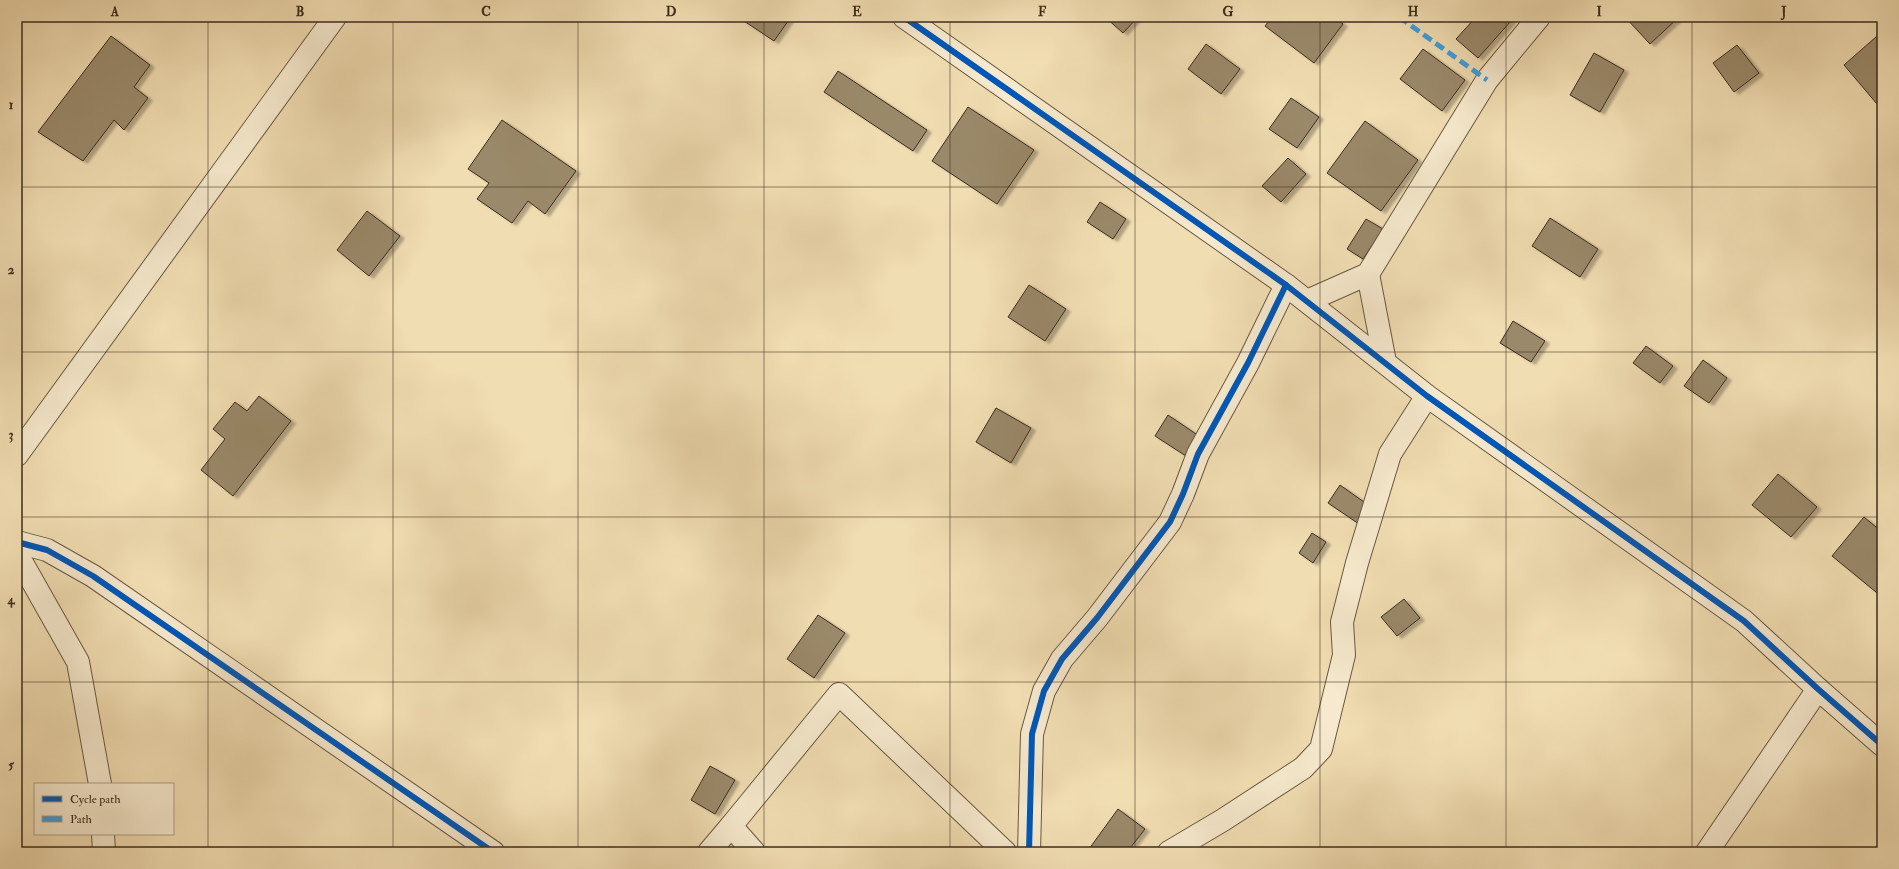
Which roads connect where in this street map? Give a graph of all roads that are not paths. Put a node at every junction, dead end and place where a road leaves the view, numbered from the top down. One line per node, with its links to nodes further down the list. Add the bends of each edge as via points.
1 (335, 17): 9 (street)
2 (904, 17): 5 (street)
3 (1539, 17): 4 (street, via 1487,80)
4 (1368, 274): 6 (street); 7 (street)
5 (1286, 285): 6 (street); 22 (street, via 1248,363 1198,454 1170,522 1097,618 1062,659 1044,691 1032,734)
6 (1307, 301): 7 (street)
7 (1385, 362): 8 (street)
8 (1427, 396): 12 (street, via 1744,621); 23 (street, via 1390,454 1357,563 1342,622 1344,655 1321,750 1303,768)
9 (17, 455)
10 (17, 542): 18 (street, via 47,550 93,576)
11 (17, 554): 14 (street, via 78,662)
12 (1818, 690): 13 (street); 24 (street)
13 (1882, 745)
14 (100, 783)
15 (731, 826): 19 (street); 20 (street); 21 (street, via 839,694)
16 (103, 835): 17 (street)
17 (104, 852)
18 (493, 852)
19 (709, 852)
20 (754, 852)
21 (1005, 852)
22 (1029, 852)
23 (1169, 852)
24 (1707, 852)

